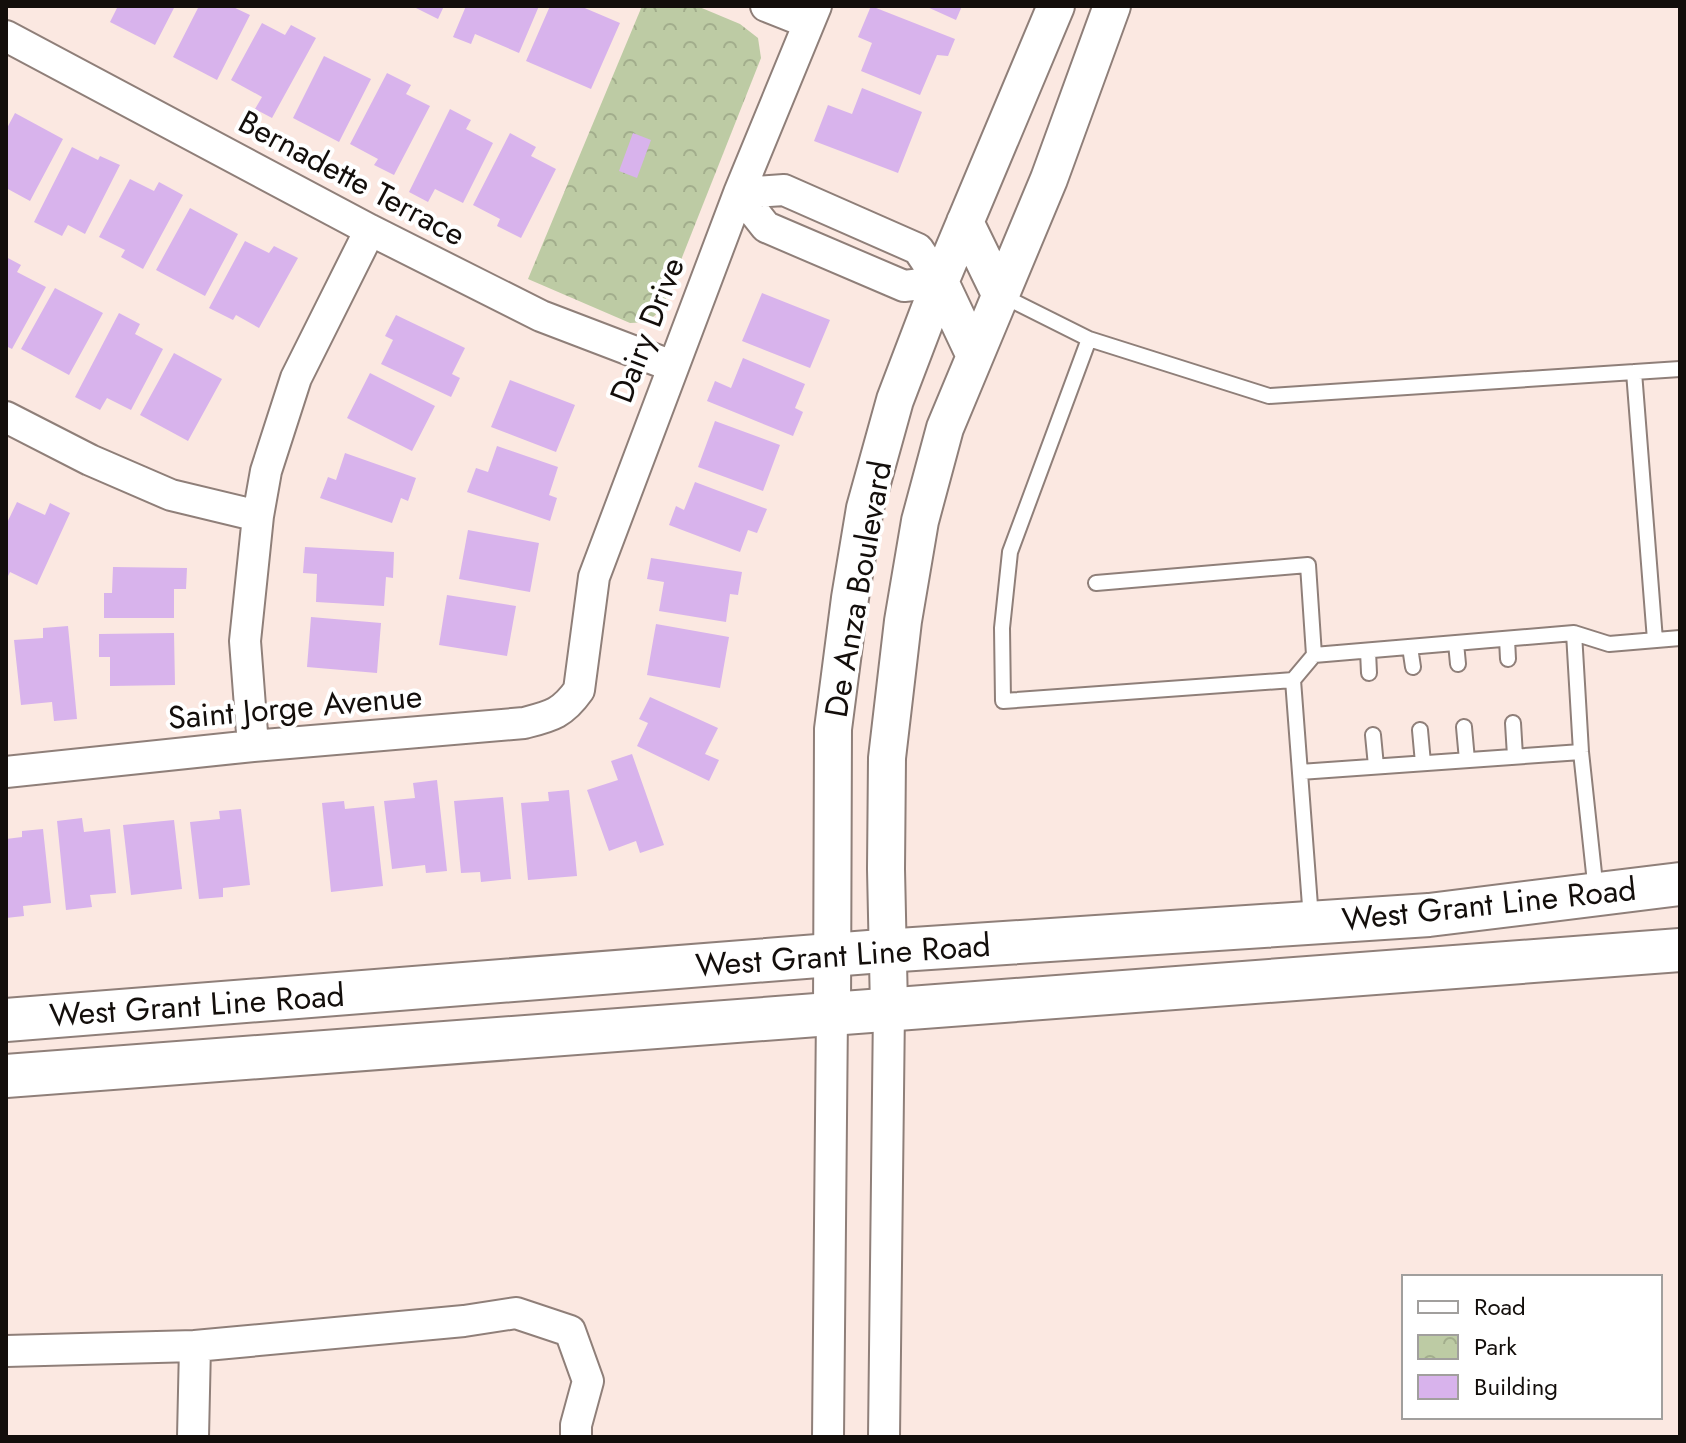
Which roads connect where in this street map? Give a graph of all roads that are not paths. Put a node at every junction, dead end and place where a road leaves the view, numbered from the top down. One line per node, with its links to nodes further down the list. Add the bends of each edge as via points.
1 (766, 6): 4 (street)
2 (1056, 6): 7 (street, De Anza Boulevard)
3 (1112, 6): 10 (street, De Anza Boulevard)
4 (812, 14): 6 (street, Dairy Drive)
5 (6, 36): 8 (street, Bernadette Terrace)
6 (739, 193): 9 (street, via 766,227 904,286); 9 (street, via 784,190 918,249); 13 (street, Dairy Drive)
7 (965, 222): 9 (street, De Anza Boulevard); 10 (street)
8 (370, 230): 13 (street, Bernadette Terrace, via 541,316); 17 (street, via 296,378 266,471)
9 (940, 282): 12 (street); 50 (street, De Anza Boulevard, via 895,400 865,508 850,598 833,729)
10 (1000, 294): 11 (lane); 12 (street, De Anza Boulevard)
11 (1089, 339): 15 (lane, via 1269,396); 31 (lane, via 1010,552 1002,628 1003,701)
12 (975, 356): 49 (street, De Anza Boulevard, via 930,481 903,621 887,758)
13 (672, 366): 32 (street, Dairy Drive, via 594,577)
14 (1680, 369): 15 (lane)
15 (1634, 372): 22 (lane)
16 (6, 417): 17 (street, via 171,495)
17 (258, 516): 37 (street, via 245,641)
18 (1096, 583): 26 (lane, via 1308,565)
19 (1574, 633): 21 (lane); 22 (lane, via 1609,644); 38 (lane)
20 (1680, 638): 22 (lane)
21 (1507, 639): 23 (lane); 27 (lane)
22 (1655, 640)
23 (1456, 643): 24 (lane); 28 (lane)
24 (1410, 647): 25 (lane); 29 (lane)
25 (1368, 651): 26 (lane); 30 (lane)
26 (1314, 655): 31 (lane)
27 (1508, 659)
28 (1458, 664)
29 (1413, 667)
30 (1369, 673)
31 (1293, 680): 44 (lane)
32 (579, 690): 37 (street, Saint Jorge Avenue, via 553,716 524,723)
33 (1513, 723): 39 (lane)
34 (1464, 727): 40 (lane)
35 (1420, 730): 41 (lane)
36 (1373, 735): 42 (lane)
37 (253, 746): 43 (street, Saint Jorge Avenue)
38 (1581, 752): 39 (lane); 46 (lane)
39 (1515, 756): 40 (lane)
40 (1467, 760): 41 (lane)
41 (1423, 763): 42 (lane)
42 (1376, 766): 44 (lane)
43 (6, 772)
44 (1300, 772): 47 (lane)
45 (1680, 884): 46 (main road, West Grant Line Road)
46 (1596, 893): 47 (main road, West Grant Line Road, via 1429,915)
47 (1311, 923): 49 (main road, West Grant Line Road)
48 (1680, 950): 51 (main road, West Grant Line Road)
49 (888, 951): 50 (main road, West Grant Line Road); 51 (street, De Anza Boulevard)
50 (832, 955): 52 (street, De Anza Boulevard); 53 (main road, West Grant Line Road)
51 (889, 1008): 52 (main road, West Grant Line Road); 60 (street)
52 (832, 1013): 54 (main road, West Grant Line Road); 59 (street)
53 (6, 1020)
54 (6, 1076)
55 (195, 1346): 56 (street); 57 (street); 58 (street, via 516,1313 570,1331 588,1381)
56 (6, 1351)
57 (193, 1437)
58 (576, 1437)
59 (828, 1437)
60 (884, 1437)

